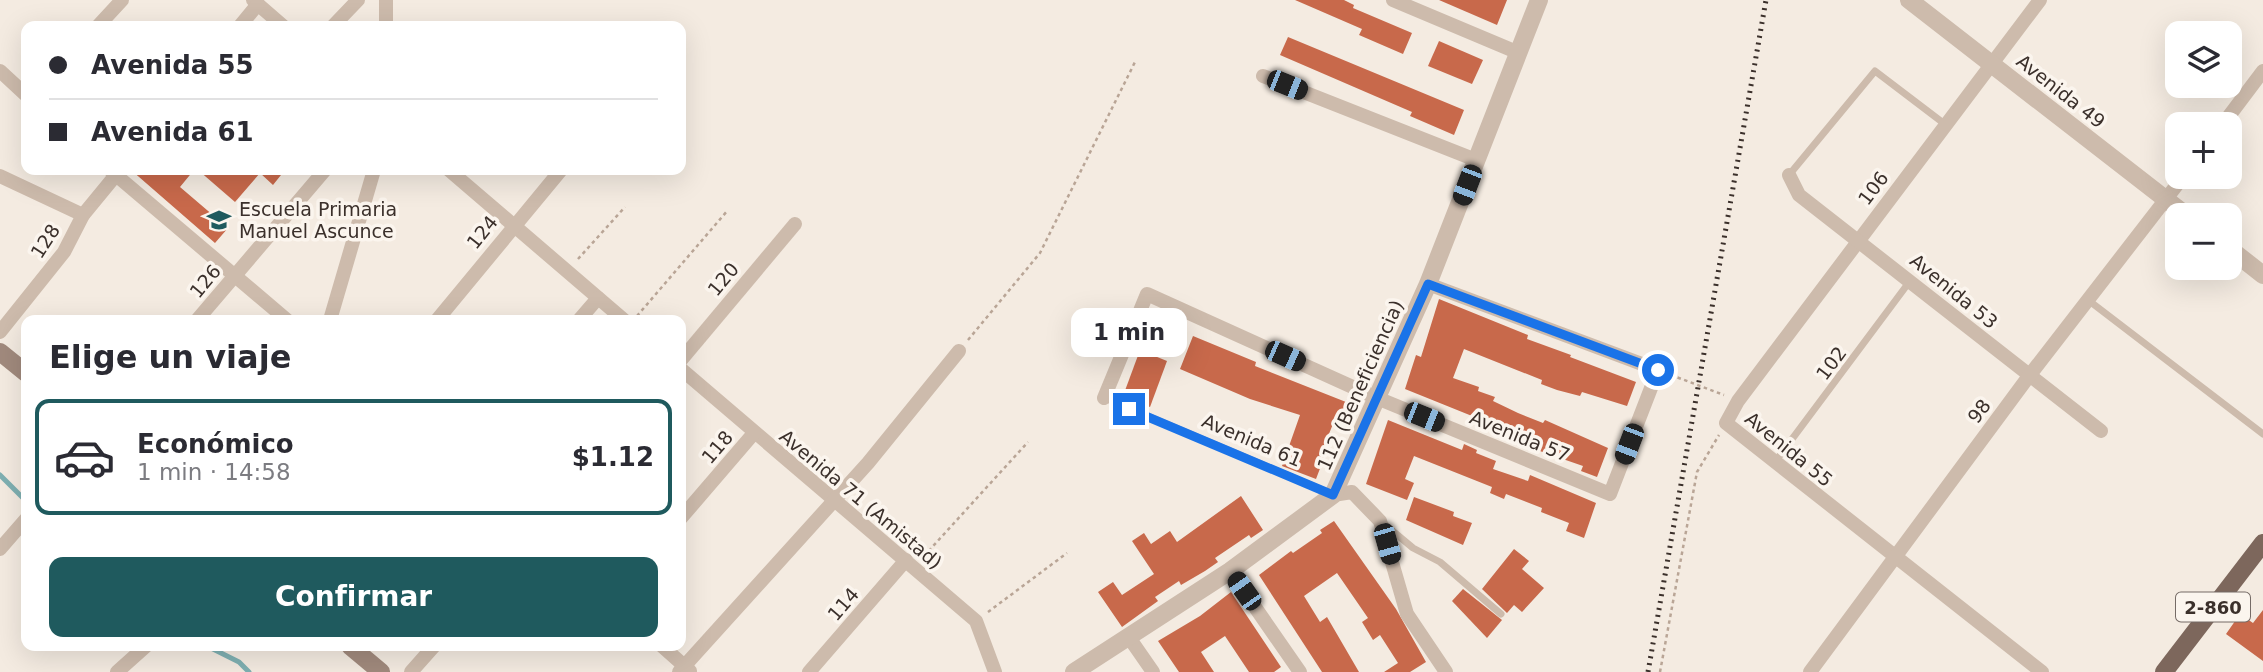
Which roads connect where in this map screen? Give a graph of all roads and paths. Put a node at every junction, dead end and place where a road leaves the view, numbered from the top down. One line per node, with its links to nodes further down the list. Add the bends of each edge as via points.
1 (122, 0): 9 (street)
2 (358, 0): 12 (street)
3 (386, 0): 13 (street)
4 (1393, 0): 14 (street)
5 (1539, 0): 14 (street, 112 (Beneficiencia))
6 (1909, 0): 16 (street, Avenida 49)
7 (2040, 0): 16 (street, 106)
8 (255, 2): 10 (street); 11 (street)
9 (103, 21)
10 (243, 21)
11 (277, 21)
12 (338, 21)
13 (386, 21)
14 (1519, 53): 23 (street, 112 (Beneficiencia))
15 (1135, 62): 57 (path, via 1040,253)
16 (1992, 64): 22 (street, 106); 33 (street, Avenida 49)
17 (2263, 71): 21 (street)
18 (0, 72): 20 (street)
19 (1263, 76): 23 (street)
20 (21, 91)
21 (2232, 112)
22 (1946, 125): 30 (lane, via 1875,71); 40 (street, 106)
23 (1476, 160): 46 (street, 112 (Beneficiencia))
24 (113, 175): 37 (street, 128)
25 (118, 175): 44 (street)
26 (321, 175): 44 (street, 126)
27 (373, 175): 51 (street)
28 (455, 175): 39 (street)
29 (557, 175): 39 (street, 124)
30 (1789, 175): 40 (street, Avenida 53, via 1798,195)
31 (0, 176): 37 (street)
32 (2174, 189): 33 (street, 98)
33 (2166, 200): 34 (street, Avenida 49); 48 (street, 98)
34 (2170, 203)
35 (625, 207): 42 (path)
36 (728, 210): 55 (path)
37 (83, 215): 56 (street, 128, via 64,252)
38 (795, 224): 59 (street, 120)
39 (513, 225): 42 (street); 52 (street, 124)
40 (1859, 240): 45 (street, Avenida 53); 66 (street, 106)
41 (2242, 258): 43 (street)
42 (567, 271): 47 (street)
43 (2263, 275)
44 (235, 276): 49 (street, 126); 50 (street)
45 (1910, 280): 63 (street, Avenida 53); 72 (lane, 102)
46 (1428, 284): 61 (street); 65 (street, 112 (Beneficiencia))
47 (598, 298): 53 (street); 54 (street)
48 (2088, 300): 63 (street, 98); 70 (lane)
49 (201, 315)
50 (281, 315)
51 (331, 315)
52 (441, 315)
53 (583, 315)
54 (618, 315)
55 (638, 315)
56 (0, 332)
57 (959, 351): 74 (street)
58 (0, 352): 60 (main road)
59 (686, 354)
60 (21, 369)
61 (1658, 370): 65 (street, Avenida 57, via 1610,494); 66 (path, Avenida 55)
62 (686, 373): 69 (street, Avenida 71 (Amistad))
63 (2029, 376): 68 (street, Avenida 53); 81 (street, 98)
64 (1104, 398): 65 (street, Avenida 57, via 1147,294); 73 (lane, Avenida 61)
65 (1377, 398): 73 (street, 112 (Beneficiencia))
66 (1738, 401): 67 (street, Avenida 55)
67 (1726, 424): 72 (street, Avenida 55); 101 (path, via 1697,472)
68 (2101, 431)
69 (754, 433): 74 (street, Avenida 71 (Amistad)); 75 (street, 118)
70 (2263, 434)
71 (1028, 442): 82 (path)
72 (1775, 462): 81 (street, Avenida 55)
73 (1333, 495): 76 (street, Avenida 61, via 1352,492); 83 (street, 112 (Beneficiencia))
74 (833, 501): 82 (street, Avenida 71 (Amistad)); 91 (street)
75 (686, 512)
76 (1380, 520): 84 (lane, via 1413,548 1440,562); 100 (street, Avenida 61, via 1407,614)
77 (21, 525): 79 (street)
78 (2263, 543): 104 (main road, 2-860)
79 (0, 549)
80 (1067, 553): 85 (path)
81 (1894, 557): 102 (street, 98); 103 (street, Avenida 55)
82 (909, 564): 85 (street, Avenida 71 (Amistad)); 95 (street, 114)
83 (1230, 571): 86 (street, 112 (Beneficiencia)); 99 (street)
84 (1501, 614)
85 (976, 621): 96 (street, Avenida 71 (Amistad))
86 (1128, 636): 97 (street, 112 (Beneficiencia)); 98 (street)
87 (140, 651): 92 (street)
88 (356, 651): 93 (main road)
89 (430, 651): 94 (street)
90 (667, 651): 91 (street)
91 (685, 670)
92 (117, 672)
93 (381, 672)
94 (411, 672)
95 (809, 672)
96 (995, 672)
97 (1074, 672)
98 (1153, 672)
99 (1300, 672)
100 (1446, 672)
101 (1660, 672)
102 (1810, 672)
103 (2042, 672)
104 (2164, 672)

